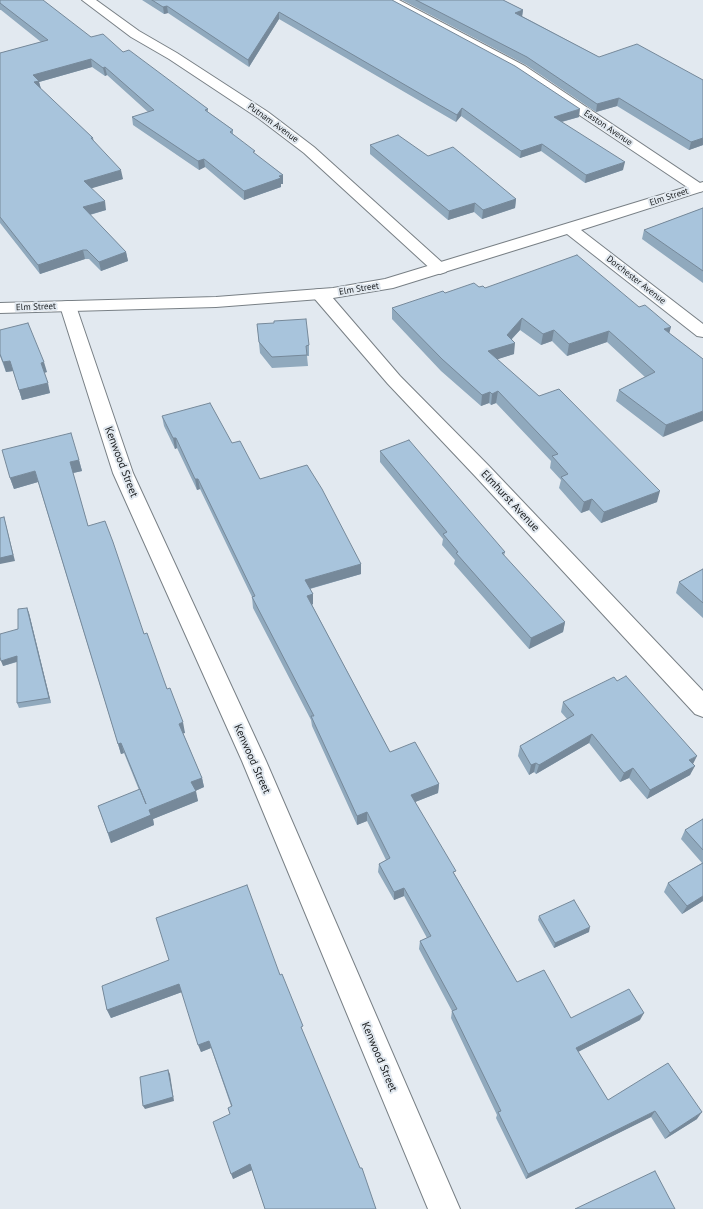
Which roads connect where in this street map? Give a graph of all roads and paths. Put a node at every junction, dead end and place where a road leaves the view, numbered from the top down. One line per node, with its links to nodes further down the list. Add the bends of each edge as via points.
1 (88, 0): 5 (street, Putnam Avenue, via 135,34 257,110 310,150)
2 (390, 0): 3 (street, Easton Avenue, via 520,69)
3 (700, 187): 4 (street, Elm Street)
4 (569, 228): 5 (street, Elm Street); 9 (street, Dorchester Avenue)
5 (440, 269): 6 (street, Elm Street, via 387,284)
6 (320, 294): 7 (street, Elm Street, via 216,302); 10 (street, Elmhurst Avenue, via 394,380)
7 (68, 306): 8 (street, Elm Street); 11 (street, Kenwood Street, via 123,473 254,761)
8 (0, 308)
9 (703, 332)
10 (703, 707)
11 (444, 1209)

